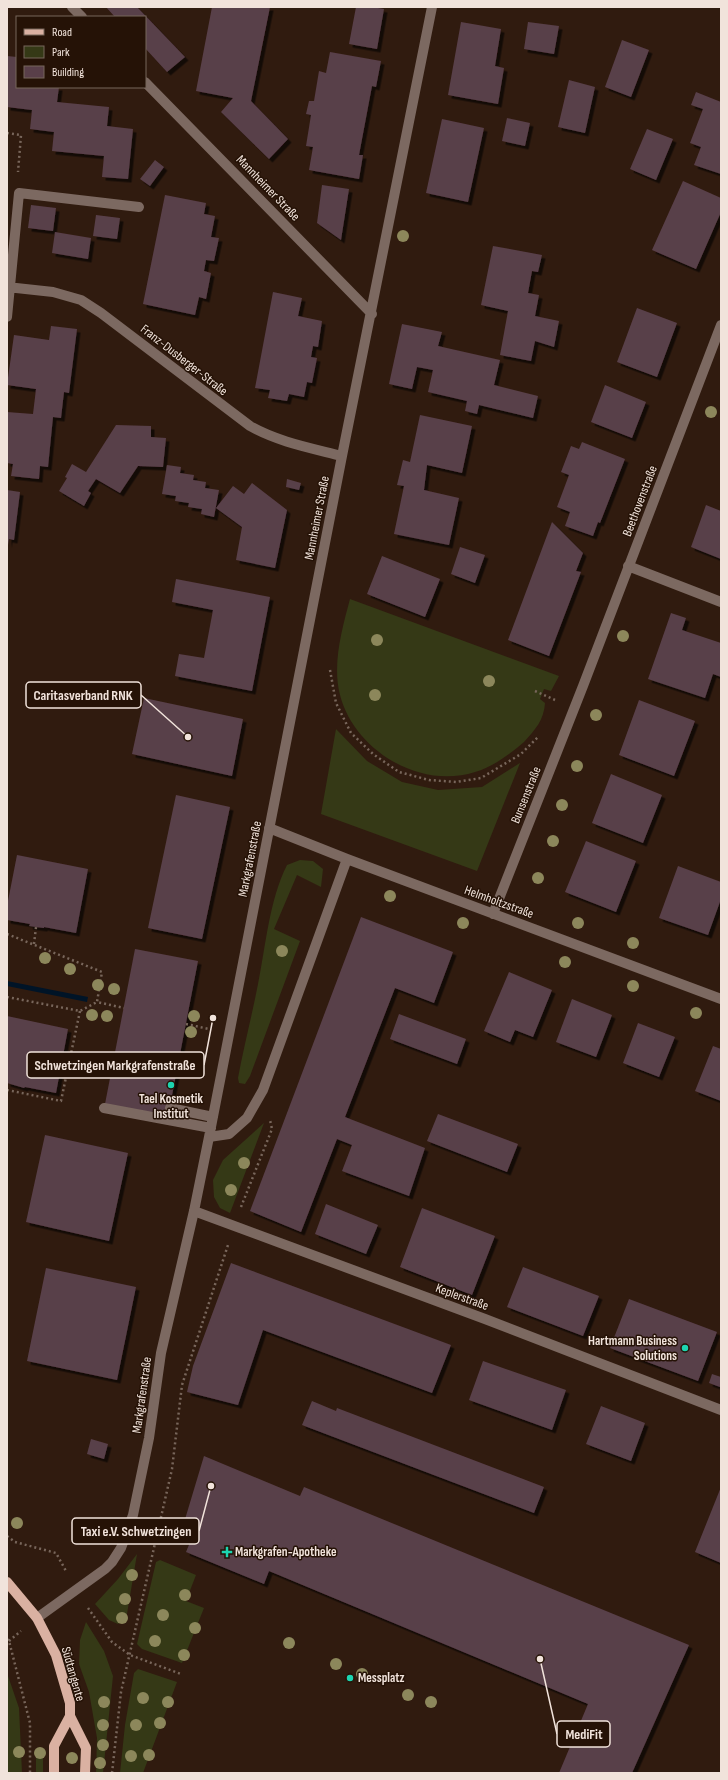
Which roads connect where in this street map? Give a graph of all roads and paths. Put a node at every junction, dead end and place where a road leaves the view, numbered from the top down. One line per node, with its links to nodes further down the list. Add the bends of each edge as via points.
1 (72, 7): 3 (street)
2 (432, 7): 9 (street, Mannheimer Straße)
3 (81, 16)
4 (146, 83): 9 (street, Mannheimer Straße)
5 (7, 133): 6 (path, via 21,135 17,186)
6 (19, 193): 7 (street); 8 (street)
7 (140, 207)
8 (9, 287): 10 (street); 12 (street, Franz-Dusberger-Straße, via 53,292 81,300 250,426 277,438)
9 (372, 314): 12 (street, Mannheimer Straße)
10 (7, 317)
11 (721, 325): 13 (street, Beethovenstraße)
12 (342, 456): 14 (street, Mannheimer Straße)
13 (628, 566): 15 (street); 17 (street, Beethovenstraße)
14 (317, 586): 21 (street, Markgrafenstraße)
15 (721, 602)
16 (330, 670): 20 (path, via 336,703 351,733 372,754 399,772 449,782 481,778 522,754)
17 (583, 686): 23 (street, Bunsenstraße)
18 (535, 691): 19 (path)
19 (557, 701)
20 (541, 734)
21 (269, 828): 22 (street, Helmholtzstraße); 38 (street, Markgrafenstraße)
22 (346, 859): 23 (street, Helmholtzstraße); 34 (street)
23 (493, 914): 28 (street, Helmholtzstraße)
24 (36, 927): 26 (path)
25 (7, 934): 26 (path)
26 (34, 944): 29 (path, via 102,972)
27 (7, 997): 31 (path)
28 (721, 999)
29 (97, 1002): 30 (path); 31 (path)
30 (124, 1008)
31 (80, 1011): 35 (path, via 61,1101)
32 (17, 1087): 35 (path)
33 (7, 1090): 35 (path)
34 (263, 1090): 39 (street, via 247,1118 229,1134); 41 (path, via 272,1129)
35 (16, 1092)
36 (104, 1108): 39 (street)
37 (170, 1108): 38 (street)
38 (213, 1117): 39 (street, Markgrafenstraße)
39 (210, 1133): 40 (street, Markgrafenstraße)
40 (194, 1211): 41 (street, Keplerstraße); 46 (street, Markgrafenstraße, via 162,1353 149,1438 133,1515 121,1548 105,1569)
41 (234, 1226): 42 (street, Keplerstraße); 48 (path, via 182,1385 172,1469)
42 (721, 1410)
43 (7, 1536): 44 (path, via 15,1542)
44 (56, 1553)
45 (7, 1582): 46 (main road, Südtangente)
46 (37, 1618): 50 (main road, Südtangente, via 56,1655 70,1703)
47 (7, 1639): 51 (path, via 30,1724)
48 (130, 1655): 49 (path); 54 (path, via 121,1692)
49 (181, 1674)
50 (70, 1716): 52 (main road, Südtangente, via 54,1746); 53 (main road, Südtangente, via 86,1748)
51 (30, 1773)
52 (54, 1773)
53 (85, 1773)
54 (112, 1773)

